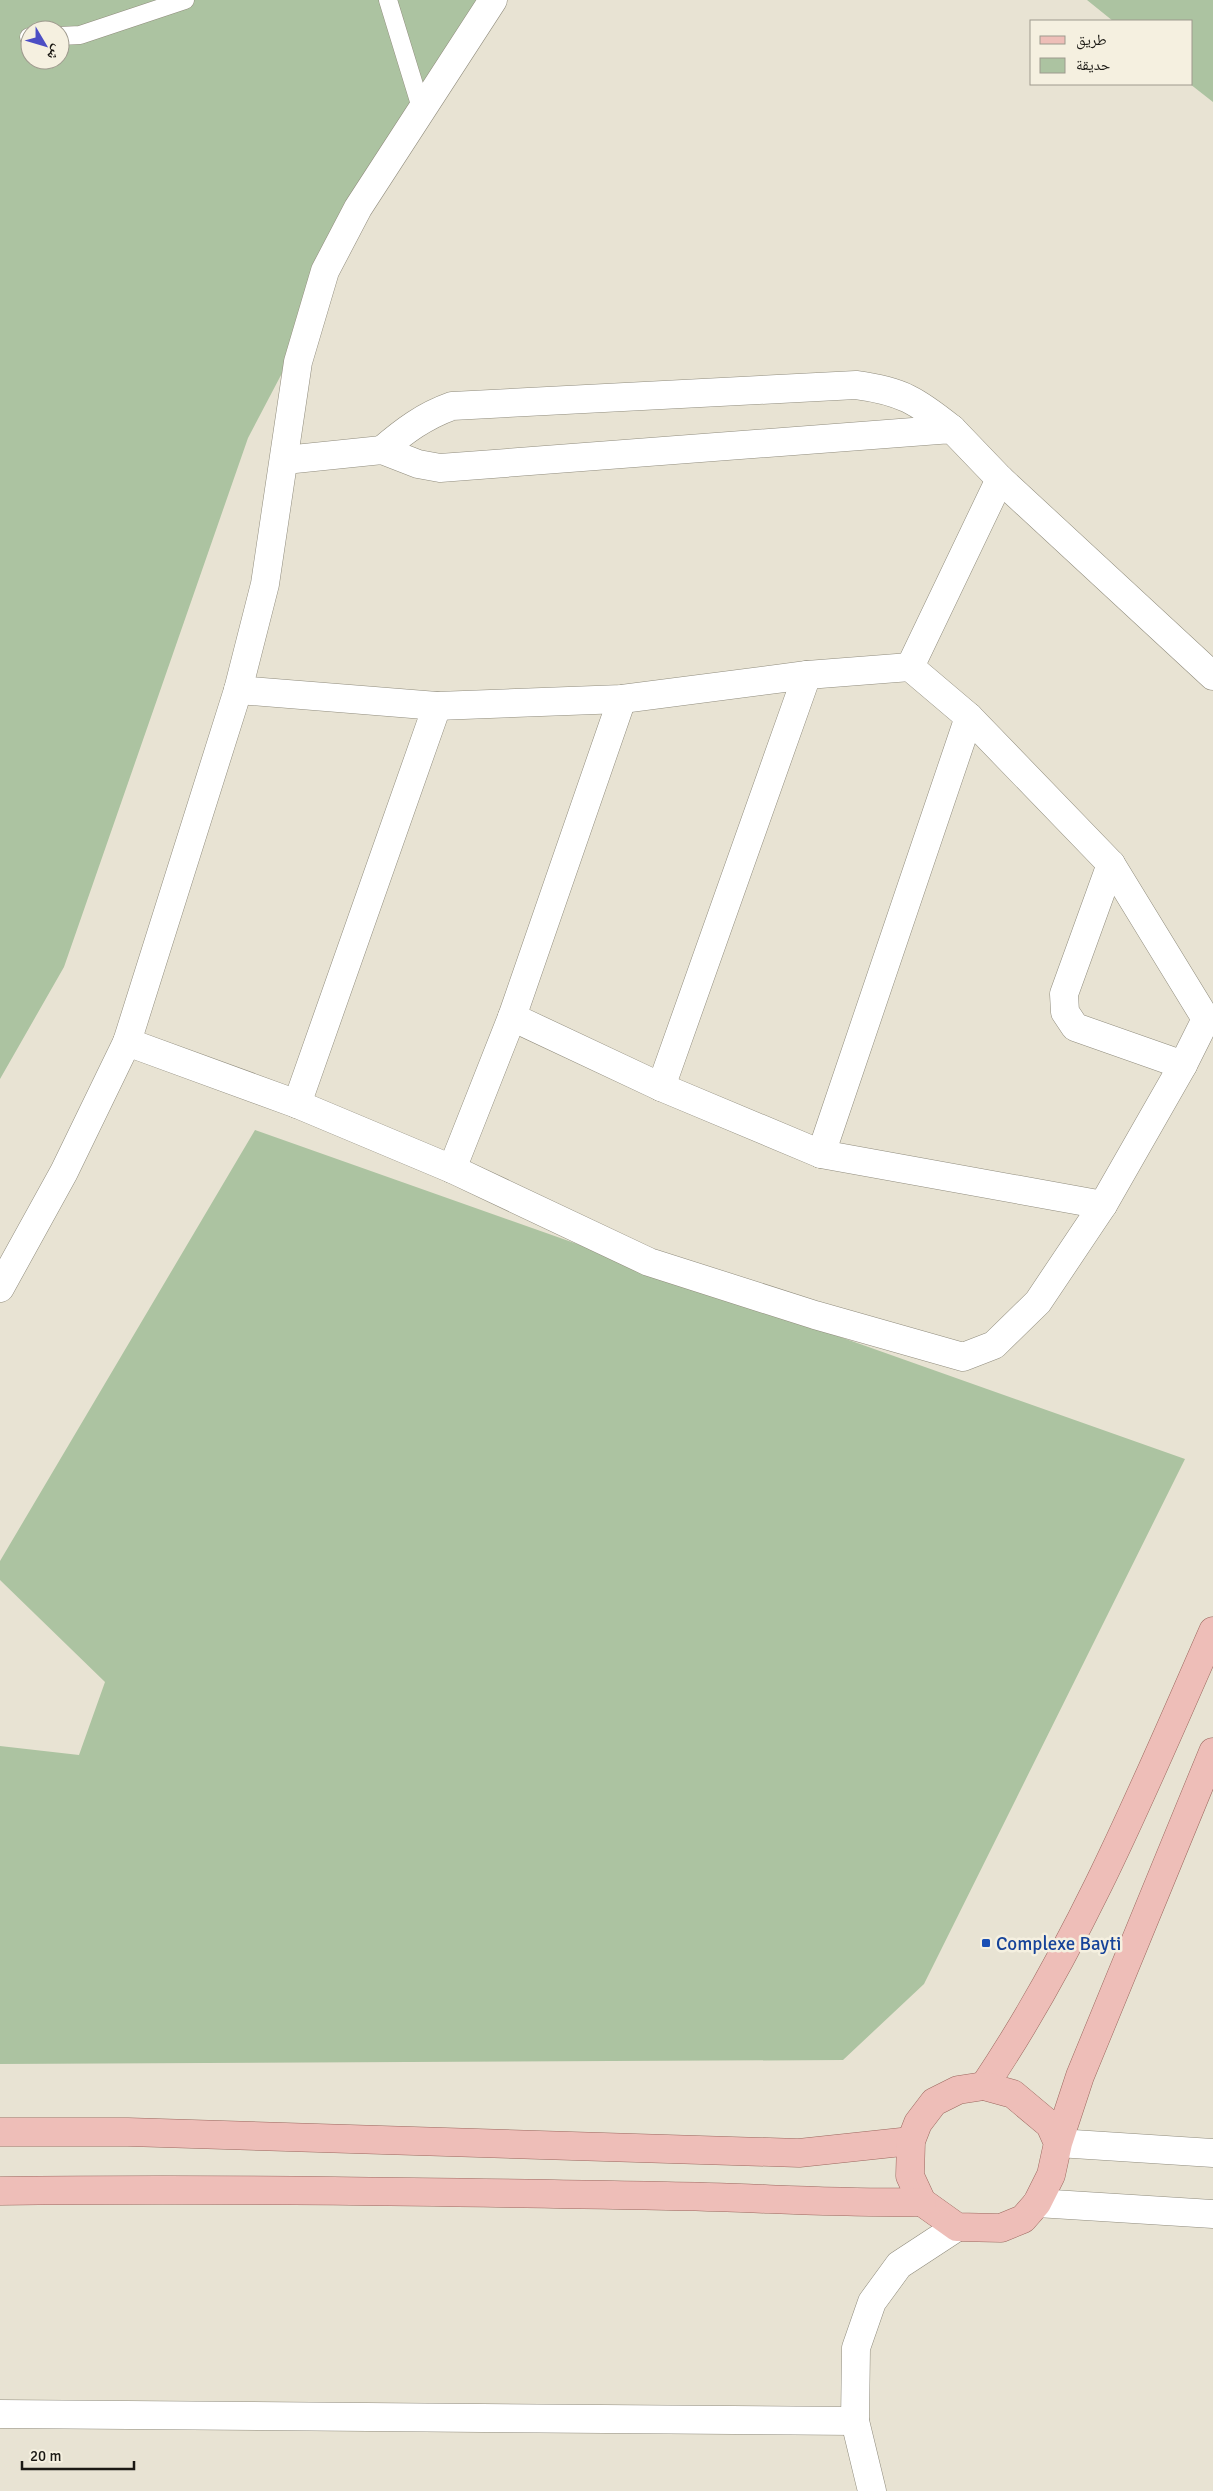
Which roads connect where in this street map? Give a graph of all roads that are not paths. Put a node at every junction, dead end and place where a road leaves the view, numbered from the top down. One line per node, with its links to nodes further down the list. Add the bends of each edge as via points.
1 (185, 0): 4 (lane, via 80,36)
2 (388, 0): 5 (lane)
3 (493, 0): 5 (street)
4 (70, 36)
5 (422, 111): 8 (street, via 358,208 325,272 298,362)
6 (952, 429): 7 (street, via 440,468 418,464); 7 (street, via 904,395 856,385 452,406 410,426); 9 (street)
7 (382, 450): 8 (street)
8 (285, 460): 13 (street, via 265,584)
9 (1000, 479): 10 (street); 12 (street)
10 (910, 667): 11 (street); 16 (street)
11 (807, 675): 14 (street); 22 (street)
12 (1213, 676)
13 (238, 690): 15 (street); 20 (street)
14 (622, 699): 15 (street); 18 (street)
15 (437, 706): 23 (street)
16 (969, 717): 17 (street); 24 (street)
17 (1111, 864): 19 (street); 21 (street, via 1064,994 1065,1012 1076,1027)
18 (512, 1017): 22 (street); 25 (street)
19 (1209, 1017): 21 (street)
20 (127, 1042): 23 (street); 27 (street, via 64,1172)
21 (1183, 1065): 26 (street)
22 (661, 1087): 24 (street)
23 (297, 1104): 25 (street)
24 (821, 1154): 26 (street)
25 (452, 1169): 26 (street, via 649,1262 815,1315 963,1357 994,1345 1038,1302)
26 (1103, 1205)
27 (0, 1288)
28 (1213, 1631): 30 (main road, via 1081,1921 1019,2035)
29 (1213, 1752): 33 (main road, via 1084,2067)
30 (984, 2086): 32 (main road, via 958,2090 934,2102 918,2122); 33 (main road, via 1014,2094 1050,2124)
31 (0, 2132): 32 (main road, via 128,2132 799,2153)
32 (911, 2141): 36 (main road, via 910,2176)
33 (1058, 2143): 34 (street); 37 (main road, via 1051,2175)
34 (1213, 2153)
35 (0, 2191): 36 (main road, via 493,2193)
36 (922, 2202): 39 (main road)
37 (1037, 2203): 38 (street); 39 (main road, via 1023,2220 1001,2228)
38 (1213, 2214)
39 (957, 2227): 41 (street, via 899,2265 872,2302 856,2348)
40 (0, 2414): 41 (street)
41 (855, 2421): 42 (street)
42 (872, 2491)

